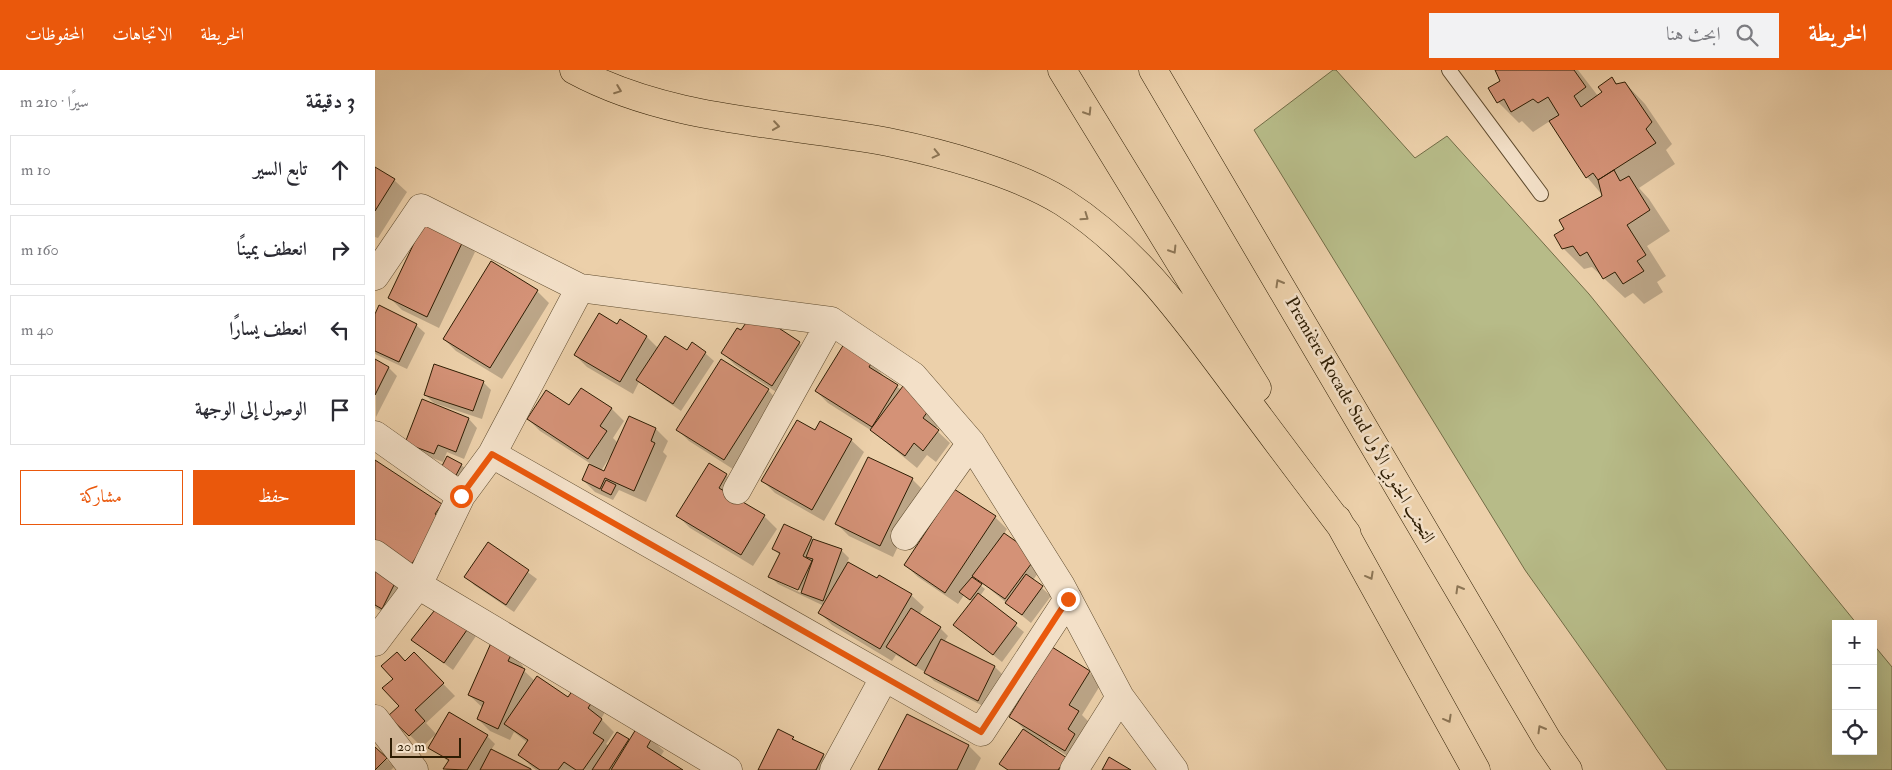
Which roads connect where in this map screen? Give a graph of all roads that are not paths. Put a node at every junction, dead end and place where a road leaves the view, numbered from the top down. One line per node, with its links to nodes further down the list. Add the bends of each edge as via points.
1 (574, 70): 16 (highway, one-way to 16, via 627,94 711,116 887,142 955,158 1009,177 1061,201 1105,231 1151,276)
2 (1062, 70): 16 (highway, one-way to 16)
3 (1153, 70): 6 (highway, Première Rocade Sud التجنب الجنوبي الأول)
4 (1168, 70): 6 (highway)
5 (1449, 70): 7 (lane)
6 (1185, 122): 31 (highway, Première Rocade Sud التجنب الجنوبي الأول, one-way to 6, via 1547,741)
7 (1541, 194)
8 (375, 276): 9 (street, via 421,208)
9 (580, 288): 10 (street); 13 (street)
10 (831, 321): 12 (street, via 913,376); 14 (street)
11 (375, 435): 15 (street)
12 (971, 443): 17 (street); 20 (street)
13 (492, 454): 15 (street); 22 (street)
14 (737, 490)
15 (461, 496): 19 (street)
16 (1347, 534): 30 (highway, one-way to 30)
17 (905, 536)
18 (375, 554): 19 (street)
19 (418, 585): 21 (street); 26 (street)
20 (1068, 599): 22 (street, via 981,732); 23 (street)
21 (375, 642)
22 (885, 678): 27 (street)
23 (1119, 697): 28 (street); 29 (street)
24 (375, 719): 25 (street)
25 (415, 770)
26 (729, 770)
27 (834, 770)
28 (1074, 770)
29 (1174, 770)
30 (1476, 770)
31 (1568, 770)

